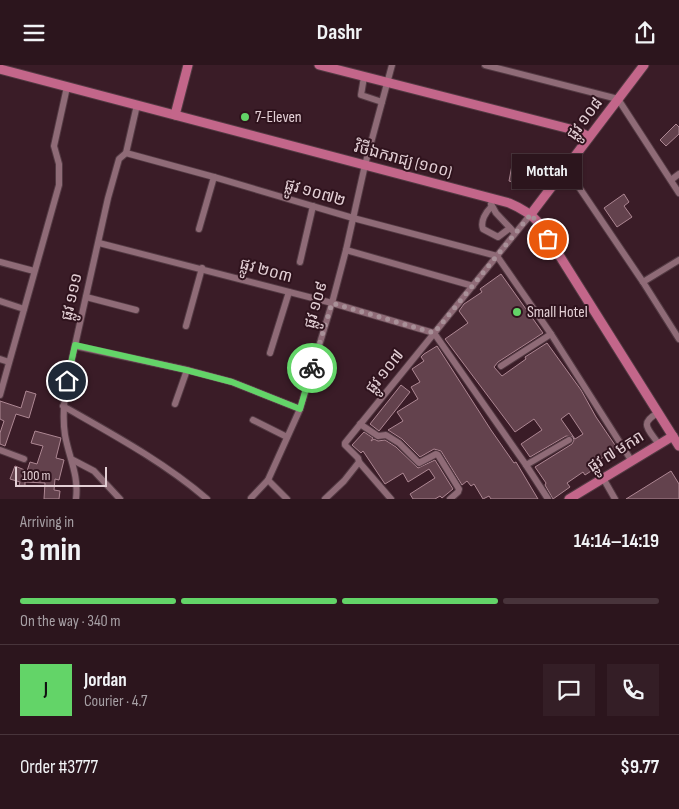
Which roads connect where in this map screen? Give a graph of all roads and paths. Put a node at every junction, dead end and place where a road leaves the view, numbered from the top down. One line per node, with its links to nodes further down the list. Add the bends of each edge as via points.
1 (188, 65): 14 (main road)
2 (319, 65): 8 (main road)
3 (392, 65): 9 (street, ផ្លូវ ១០៩)
4 (485, 65): 6 (street)
5 (644, 65): 11 (main road, ផ្លូវ ១០៨)
6 (503, 67): 11 (street)
7 (0, 69): 10 (main road, វិថីឯករាជ្យ (១០០))
8 (364, 77): 9 (main road); 12 (street, via 361,95)
9 (387, 83): 12 (street, ផ្លូវ ១០៩); 15 (main road, via 578,131)
10 (67, 87): 13 (main road, វិថីឯករាជ្យ (១០០)); 37 (street, via 54,146 59,164 58,185)
11 (618, 99): 15 (main road, ផ្លូវ ១០៨); 21 (street)
12 (382, 102): 17 (street, ផ្លូវ ១០៩)
13 (137, 105): 14 (main road, វិថីឯករាជ្យ (១០០)); 16 (street, ផ្លូវ ១១១)
14 (175, 115): 17 (main road, វិថីឯករាជ្យ (១០០))
15 (589, 137): 18 (main road, ផ្លូវ ១០៨)
16 (126, 153): 20 (street, ផ្លូវ ១០៧២); 30 (street, ផ្លូវ ១១១, via 119,159)
17 (365, 165): 23 (main road, វិថីឯករាជ្យ (១០០)); 26 (street, ផ្លូវ ១០៩)
18 (566, 168): 25 (main road, ផ្លូវ ១០៨); 38 (street)
19 (679, 174): 21 (street)
20 (214, 177): 24 (street, ផ្លូវ ១០៧២); 28 (street)
21 (671, 180): 22 (street)
22 (679, 193)
23 (490, 202): 25 (main road, វិថីឯករាជ្យ (១០០), via 509,203); 27 (street); 27 (street, via 483,229 498,237)
24 (314, 206): 26 (street, ផ្លូវ ១០៧២); 35 (street)
25 (531, 214): 29 (street, ផ្លូវ ១០៧); 60 (main road, វិថីឯករាជ្យ (១០០))
26 (354, 218): 31 (street, ផ្លូវ ១០៩); 32 (street, ផ្លូវ ១០៧២)
27 (510, 228): 29 (street)
28 (199, 229)
29 (516, 233): 32 (street, ផ្លូវ ១០៧)
30 (99, 243): 36 (street, ផ្លូវ ២០៣); 41 (street, ផ្លូវ ១១១)
31 (346, 250): 39 (street); 43 (street, ផ្លូវ ១០៩)
32 (497, 255): 39 (street, ផ្លូវ ១០៧); 48 (street)
33 (679, 260): 38 (street)
34 (0, 262): 37 (street)
35 (300, 262)
36 (202, 268): 40 (street, ផ្លូវ ២០៣); 46 (street)
37 (34, 271): 44 (street)
38 (643, 282): 49 (street)
39 (473, 286): 47 (street, ផ្លូវ ១០៧)
40 (289, 292): 43 (street, ផ្លូវ ២០៣); 51 (street)
41 (86, 297): 45 (street); 50 (street, ផ្លូវ ១១១)
42 (0, 301): 44 (street)
43 (332, 303): 47 (street, ផ្លូវ ២០៣); 59 (street, ផ្លូវ ១០៩)
44 (24, 309): 53 (street)
45 (136, 310)
46 (186, 326)
47 (434, 333): 62 (street, ផ្លូវ ១០៧); 73 (street)
48 (551, 334): 54 (street); 70 (street)
49 (679, 339)
50 (75, 345): 55 (street); 58 (street, ផ្លូវ ១១១)
51 (270, 353)
52 (0, 359): 53 (street)
53 (9, 362): 56 (street)
54 (501, 366)
55 (186, 370): 57 (street); 59 (street, via 232,382)
56 (0, 395)
57 (175, 403)
58 (63, 406): 71 (street, ផ្លូវ ១១១, via 66,437); 79 (street, via 126,443)
59 (300, 409): 64 (street, ផ្លូវ ១០៩)
60 (658, 413): 63 (main road, វិថីឯករាជ្យ (១០០)); 66 (street, via 648,418 646,426)
61 (253, 420): 64 (street)
62 (360, 424): 72 (street, ផ្លូវ ១០៧, via 345,444); 83 (street, via 378,436 386,435 399,443 419,463 438,455 459,489)
63 (676, 434): 66 (main road, ផ្លូវ ៧ មករា); 67 (main road, វិថីឯករាជ្យ (១០០))
64 (287, 437): 75 (street, ផ្លូវ ១០៩)
65 (569, 440): 73 (street)
66 (658, 443): 70 (main road, ផ្លូវ ៧ មករា)
67 (679, 446)
68 (0, 450): 69 (street)
69 (24, 459)
70 (631, 460): 74 (main road, ផ្លូវ ៧ មករា)
71 (73, 461): 77 (street, ផ្លូវ ១១១); 78 (street, via 94,471)
72 (359, 462): 81 (street); 82 (street)
73 (526, 465): 84 (street)
74 (602, 478): 85 (main road, ផ្លូវ ៧ មករា); 86 (street)
75 (268, 480): 76 (street, ផ្លូវ ១០៩); 80 (street)
76 (251, 498)
77 (76, 499)
78 (120, 499)
79 (207, 499)
80 (287, 499)
81 (325, 499)
82 (391, 499)
83 (450, 499)
84 (548, 499)
85 (569, 499)
86 (615, 499)

